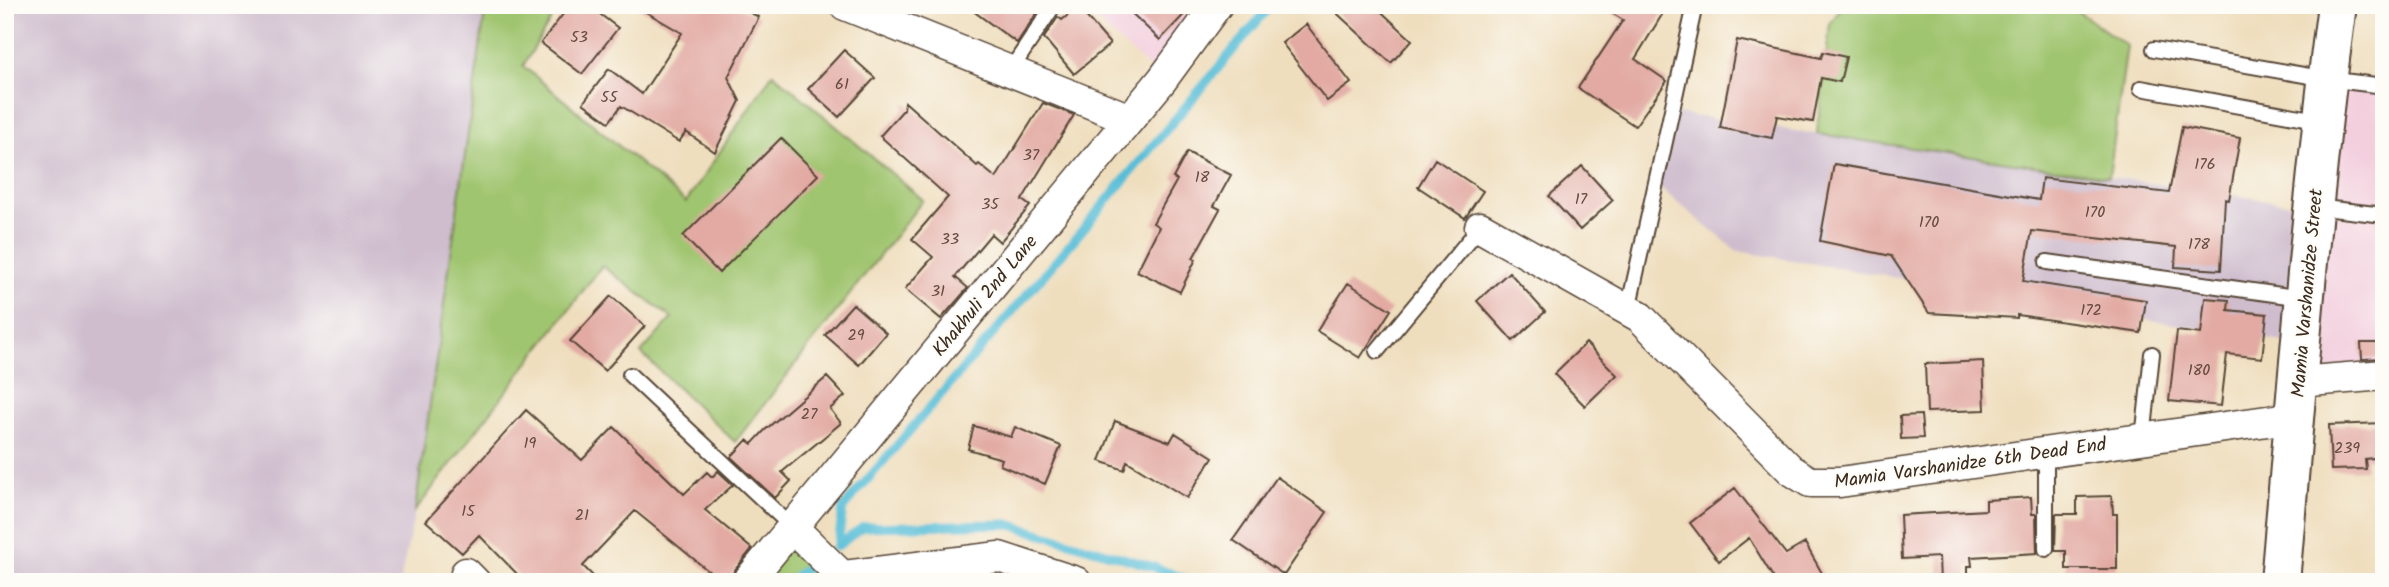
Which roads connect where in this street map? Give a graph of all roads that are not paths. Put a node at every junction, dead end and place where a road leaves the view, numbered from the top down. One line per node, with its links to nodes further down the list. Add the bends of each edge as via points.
1 (845, 5): 7 (street)
2 (1217, 5): 11 (street, Khakhuli 2nd Lane)
3 (1696, 5): 18 (lane)
4 (2337, 5): 8 (street, Mamia Varshanidze Street)
5 (1052, 8): 7 (lane)
6 (2154, 49): 8 (lane)
7 (1010, 71): 11 (street)
8 (2327, 79): 9 (lane); 12 (street, Mamia Varshanidze Street)
9 (2384, 86)
10 (2141, 88): 12 (lane)
11 (1130, 120): 26 (street, Khakhuli 2nd Lane)
12 (2322, 121): 13 (street, Mamia Varshanidze Street)
13 (2314, 207): 14 (lane); 17 (street, Mamia Varshanidze Street)
14 (2384, 215)
15 (1480, 227): 18 (street, Mamia Varshanidze 6th Dead End); 19 (lane, Mamia Varshanidze 6th Dead End)
16 (2047, 262): 17 (lane)
17 (2304, 299): 23 (street, Mamia Varshanidze Street)
18 (1628, 310): 25 (street, Mamia Varshanidze 6th Dead End, via 1791,470 1810,482 1840,482)
19 (1377, 351)
20 (2152, 354): 24 (lane)
21 (630, 375): 26 (lane)
22 (2384, 375): 23 (street, Mamia Varshanidze 6th Dead End)
23 (2296, 400): 24 (street, Mamia Varshanidze 6th Dead End); 31 (street, Mamia Varshanidze Street)
24 (2143, 439): 25 (street, Mamia Varshanidze 6th Dead End)
25 (2046, 453): 27 (lane)
26 (792, 527): 28 (street); 29 (street, Khakhuli 2nd Lane)
27 (2046, 549)
28 (843, 578): 30 (street, via 999,556)
29 (747, 582)
30 (1076, 582)
31 (2280, 582)

